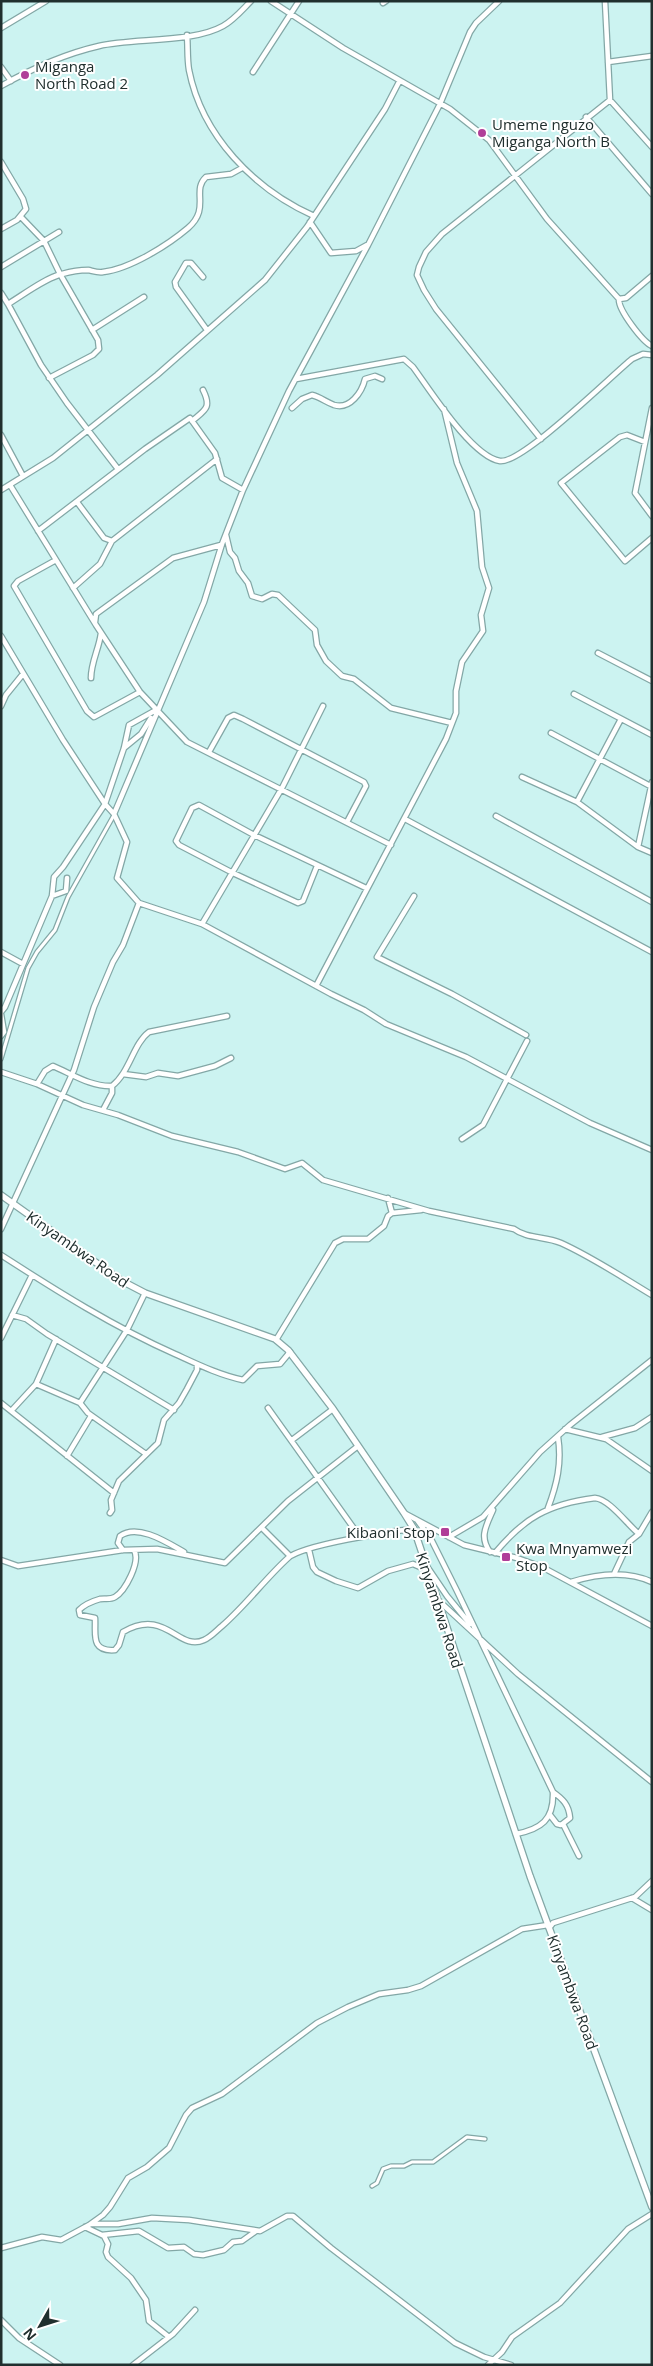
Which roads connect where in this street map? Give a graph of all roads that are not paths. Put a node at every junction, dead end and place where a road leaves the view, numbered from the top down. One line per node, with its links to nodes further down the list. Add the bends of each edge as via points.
1 (46, 1): 8 (street)
2 (252, 1): 9 (street, via 222,26)
3 (271, 1): 7 (street)
4 (299, 1): 7 (street)
5 (499, 1): 18 (street, via 470,32)
6 (605, 1): 11 (street)
7 (292, 15): 13 (street); 15 (street)
8 (1, 28)
9 (188, 35): 14 (street, via 100,46 50,60); 22 (street, via 189,64 197,96 213,128)
10 (652, 56): 11 (street)
11 (608, 62): 17 (street)
12 (1, 67): 14 (street)
13 (253, 72)
14 (11, 80): 16 (street)
15 (399, 82): 18 (street); 25 (street)
16 (1, 86)
17 (610, 100): 19 (street); 20 (street)
18 (440, 104): 23 (street, via 489,140 502,154); 31 (street)
19 (586, 118): 23 (street); 24 (street)
20 (652, 148)
21 (1, 162): 26 (street, via 26,204)
22 (242, 168): 25 (street, via 267,188); 33 (street, via 231,174 206,177 200,184 201,207 197,218 151,253 117,269)
23 (515, 177): 38 (street, via 552,225); 54 (street, via 442,234 426,252 418,275 436,309)
24 (652, 194)
25 (314, 216): 27 (street)
26 (21, 217): 28 (street); 30 (street)
27 (310, 222): 31 (street, via 331,253 356,251); 41 (street, via 265,280)
28 (1, 229)
29 (59, 232): 30 (street)
30 (44, 241): 32 (street); 33 (street)
31 (368, 245): 45 (street)
32 (1, 267)
33 (60, 274): 39 (street); 40 (street)
34 (652, 276): 38 (street, via 626,298)
35 (203, 277): 41 (street, via 191,263 186,263 175,282)
36 (1, 293): 39 (street)
37 (144, 296): 40 (street)
38 (619, 299): 42 (street, via 620,309 645,342)
39 (8, 304): 44 (street)
40 (92, 330): 44 (street, via 99,349)
41 (207, 330): 52 (street)
42 (652, 346)
43 (652, 355): 54 (street, via 638,355 627,363)
44 (49, 378): 52 (street)
45 (296, 379): 50 (street, via 404,359); 61 (street)
46 (382, 379): 48 (street, via 375,376 366,379 357,397 349,403 335,405 312,395)
47 (203, 390): 51 (street, via 207,408)
48 (292, 408)
49 (652, 408): 55 (street)
50 (444, 409): 54 (street, via 468,440 483,453 501,461); 84 (street, via 457,463 477,511 482,567 489,588 481,615 483,631 462,662)
51 (192, 421): 56 (street); 57 (street, via 190,418)
52 (88, 430): 57 (street); 58 (street)
53 (1, 435): 58 (street)
54 (541, 439)
55 (644, 442): 63 (street, via 635,493); 66 (street, via 628,435 620,437 561,483 625,561)
56 (217, 459): 61 (street, via 224,480); 67 (street)
57 (118, 469): 62 (street)
58 (24, 476): 59 (street)
59 (10, 485): 60 (street); 64 (street)
60 (1, 490)
61 (243, 490): 65 (street)
62 (77, 502): 64 (street); 67 (street, via 104,538)
63 (652, 516)
64 (38, 531): 69 (street)
65 (226, 533): 68 (street); 84 (street, via 230,552 252,596 262,599 278,595 315,630 317,645 333,670 354,679 391,708)
66 (652, 538)
67 (112, 541): 70 (street, via 100,564)
68 (221, 545): 71 (street, via 178,556 160,566 96,614); 82 (street, via 204,602)
69 (56, 560): 70 (street); 78 (street, via 14,586 87,711 94,717)
70 (73, 588): 71 (street)
71 (96, 626): 72 (street)
72 (101, 633): 76 (street, via 92,661); 78 (street)
73 (1, 636): 75 (street)
74 (598, 653): 77 (street)
75 (23, 674): 80 (street); 95 (street)
76 (91, 678)
77 (652, 681)
78 (140, 692): 82 (street)
79 (574, 694): 83 (street)
80 (1, 706)
81 (323, 706): 88 (street)
82 (157, 710): 87 (street, via 141,734); 87 (street, via 129,725); 89 (street, via 187,742); 96 (street)
83 (621, 719): 86 (street); 90 (street)
84 (452, 723): 98 (street)
85 (551, 733): 90 (street)
86 (652, 735)
87 (124, 748): 95 (street)
88 (301, 749): 89 (street, via 234,715 224,723); 93 (street); 99 (street, via 364,782 366,786)
89 (209, 752): 93 (street)
90 (599, 759): 92 (street); 94 (street)
91 (522, 776): 94 (street)
92 (651, 785): 102 (street)
93 (282, 788): 99 (street); 100 (street)
94 (577, 802): 102 (street)
95 (105, 804): 96 (street); 108 (street, via 54,877)
96 (114, 814): 111 (street, via 127,842 116,878); 121 (street, via 68,897 55,930 28,968)
97 (496, 816): 110 (street)
98 (405, 819): 101 (street); 114 (street)
99 (347, 822): 101 (street)
100 (254, 835): 104 (street); 105 (street); 105 (street, via 204,807 195,805 192,808 176,841)
101 (391, 845): 107 (street)
102 (638, 847): 103 (street)
103 (652, 853)
104 (317, 866): 105 (street, via 303,900 298,903); 107 (street)
105 (233, 873): 112 (street)
106 (67, 878): 108 (street, via 66,891)
107 (366, 888): 116 (street)
108 (52, 896): 115 (street)
109 (414, 896): 125 (street, via 377,957 452,994 526,1038)
110 (652, 902)
111 (139, 903): 112 (street); 123 (street, via 94,1007)
112 (202, 924): 116 (street)
113 (1, 952): 115 (street)
114 (652, 952)
115 (23, 964): 117 (street)
116 (316, 986): 125 (street, via 386,1024 459,1054)
117 (1, 1013): 119 (street, via 4,1032)
118 (227, 1016): 124 (street, via 149,1032 142,1037)
119 (1, 1036)
120 (231, 1058): 124 (street, via 178,1076)
121 (1, 1059)
122 (1, 1072): 126 (street)
123 (72, 1074): 126 (street, via 53,1066 45,1071); 127 (street, via 96,1084); 128 (street)
124 (123, 1074): 127 (street)
125 (507, 1079): 130 (street, via 483,1125); 131 (street, via 590,1123)
126 (37, 1084): 128 (street)
127 (112, 1086): 129 (street)
128 (62, 1096): 129 (street); 134 (street)
129 (104, 1110): 133 (street, via 172,1136 238,1152 286,1169 302,1163 323,1180)
130 (462, 1139)
131 (652, 1150)
132 (1, 1195): 134 (street, Kinyambwa Road)
133 (388, 1198): 135 (street); 136 (street)
134 (13, 1203): 137 (street); 140 (street, Kinyambwa Road, via 114,1276)
135 (426, 1210): 136 (street); 141 (street, via 558,1242)
136 (392, 1213): 146 (street, via 381,1230 368,1239 343,1239 335,1243)
137 (1, 1229)
138 (1, 1255): 139 (street)
139 (32, 1275): 142 (street); 143 (street)
140 (144, 1293): 143 (street); 146 (street, Kinyambwa Road)
141 (652, 1295)
142 (12, 1315): 144 (street); 145 (street)
143 (126, 1330): 149 (street); 150 (street)
144 (1, 1338)
145 (56, 1339): 150 (street); 151 (street)
146 (276, 1340): 147 (street, Kinyambwa Road)
147 (290, 1352): 149 (street, via 280,1364 257,1366 243,1380); 155 (street, Kinyambwa Road)
148 (652, 1360): 160 (street)
149 (197, 1365): 157 (street)
150 (104, 1369): 153 (street); 157 (street)
151 (36, 1384): 153 (street); 156 (street)
152 (1, 1403): 156 (street)
153 (80, 1403): 165 (street, via 88,1413)
154 (268, 1408): 163 (street)
155 (332, 1409): 163 (street); 164 (street, Kinyambwa Road)
156 (12, 1410): 166 (street)
157 (174, 1410): 165 (street, via 164,1420 158,1443)
158 (91, 1416): 166 (street)
159 (652, 1417): 162 (street, via 635,1428)
160 (566, 1429): 161 (street); 162 (street)
161 (558, 1437): 170 (street, via 536,1457); 171 (street, via 559,1475)
162 (601, 1437): 167 (street)
163 (292, 1440): 168 (street)
164 (358, 1446): 168 (street); 174 (street, Kinyambwa Road)
165 (146, 1454): 169 (street, via 119,1481)
166 (67, 1456): 169 (street)
167 (652, 1471)
168 (318, 1476): 176 (street); 179 (street)
169 (114, 1493): 173 (street)
170 (493, 1507): 180 (street, via 476,1522); 184 (street, via 483,1540)
171 (548, 1508): 178 (street, via 576,1500 602,1498); 184 (street, via 528,1520)
172 (652, 1512): 178 (street)
173 (110, 1513)
174 (404, 1513): 175 (street); 177 (street, Kinyambwa Road)
175 (417, 1520): 180 (street); 194 (street, via 431,1539)
176 (262, 1528): 185 (street, via 224,1563); 186 (street)
177 (414, 1529): 179 (street); 188 (street, Kinyambwa Road)
178 (639, 1534): 189 (street, via 629,1542)
179 (360, 1537): 183 (street)
180 (449, 1537): 184 (street, via 464,1545)
181 (123, 1550): 182 (street); 185 (street, via 118,1543 120,1536 136,1532 158,1536); 187 (street, via 18,1566)
182 (134, 1550): 185 (street, via 157,1549); 186 (street, via 136,1564 123,1591 114,1598 99,1599 78,1610 80,1615 95,1618 93,1632 98,1646 102,1648 115,1650 123,1632 147,1623 194,1642 206,1639)
183 (309, 1550): 186 (street); 188 (street, via 317,1572 353,1588 365,1585 388,1571 413,1564)
184 (493, 1552): 190 (street, via 529,1562)
185 (187, 1554)
186 (290, 1556)
187 (1, 1560)
188 (426, 1568): 192 (street, Kinyambwa Road); 194 (street)
189 (614, 1574): 190 (street); 191 (street)
190 (571, 1582): 193 (street)
191 (652, 1582)
192 (436, 1597): 194 (street); 199 (street, Kinyambwa Road)
193 (652, 1626)
194 (476, 1633): 195 (street, via 518,1674); 196 (street)
195 (652, 1782)
196 (553, 1792): 197 (street, via 554,1804); 198 (street, via 570,1810 570,1818)
197 (550, 1815): 198 (street, via 554,1823); 199 (street, via 544,1823)
198 (563, 1824): 200 (street)
199 (516, 1834): 204 (street, Kinyambwa Road)
200 (579, 1856)
201 (652, 1881): 202 (street)
202 (632, 1898): 203 (street); 204 (street)
203 (652, 1910)
204 (548, 1926): 207 (street, Kinyambwa Road); 209 (street, via 522,1929 421,1986 379,1994 317,2023 222,2094 192,2108 169,2148 128,2178 110,2207)
205 (486, 2139): 206 (street, via 467,2137 433,2162 390,2166 383,2170)
206 (372, 2186)
207 (652, 2207)
208 (652, 2214): 217 (street, via 628,2229 565,2298 512,2337)
209 (91, 2224): 210 (street); 211 (street, via 118,2224 152,2218)
210 (85, 2227): 212 (street); 213 (street, via 61,2240 42,2237)
211 (256, 2231): 212 (street, via 224,2250 203,2255 194,2254 184,2247 168,2248 139,2231); 217 (street, via 293,2216 456,2343)
212 (102, 2235): 216 (street, via 108,2244 108,2257 131,2278 146,2300 149,2321)
213 (2, 2246)
214 (195, 2310): 216 (street)
215 (1, 2320): 218 (street, via 19,2338)
216 (169, 2337): 219 (street)
217 (494, 2360): 220 (street); 221 (street)
218 (60, 2365)
219 (133, 2365)
220 (488, 2365)
221 (511, 2365)

